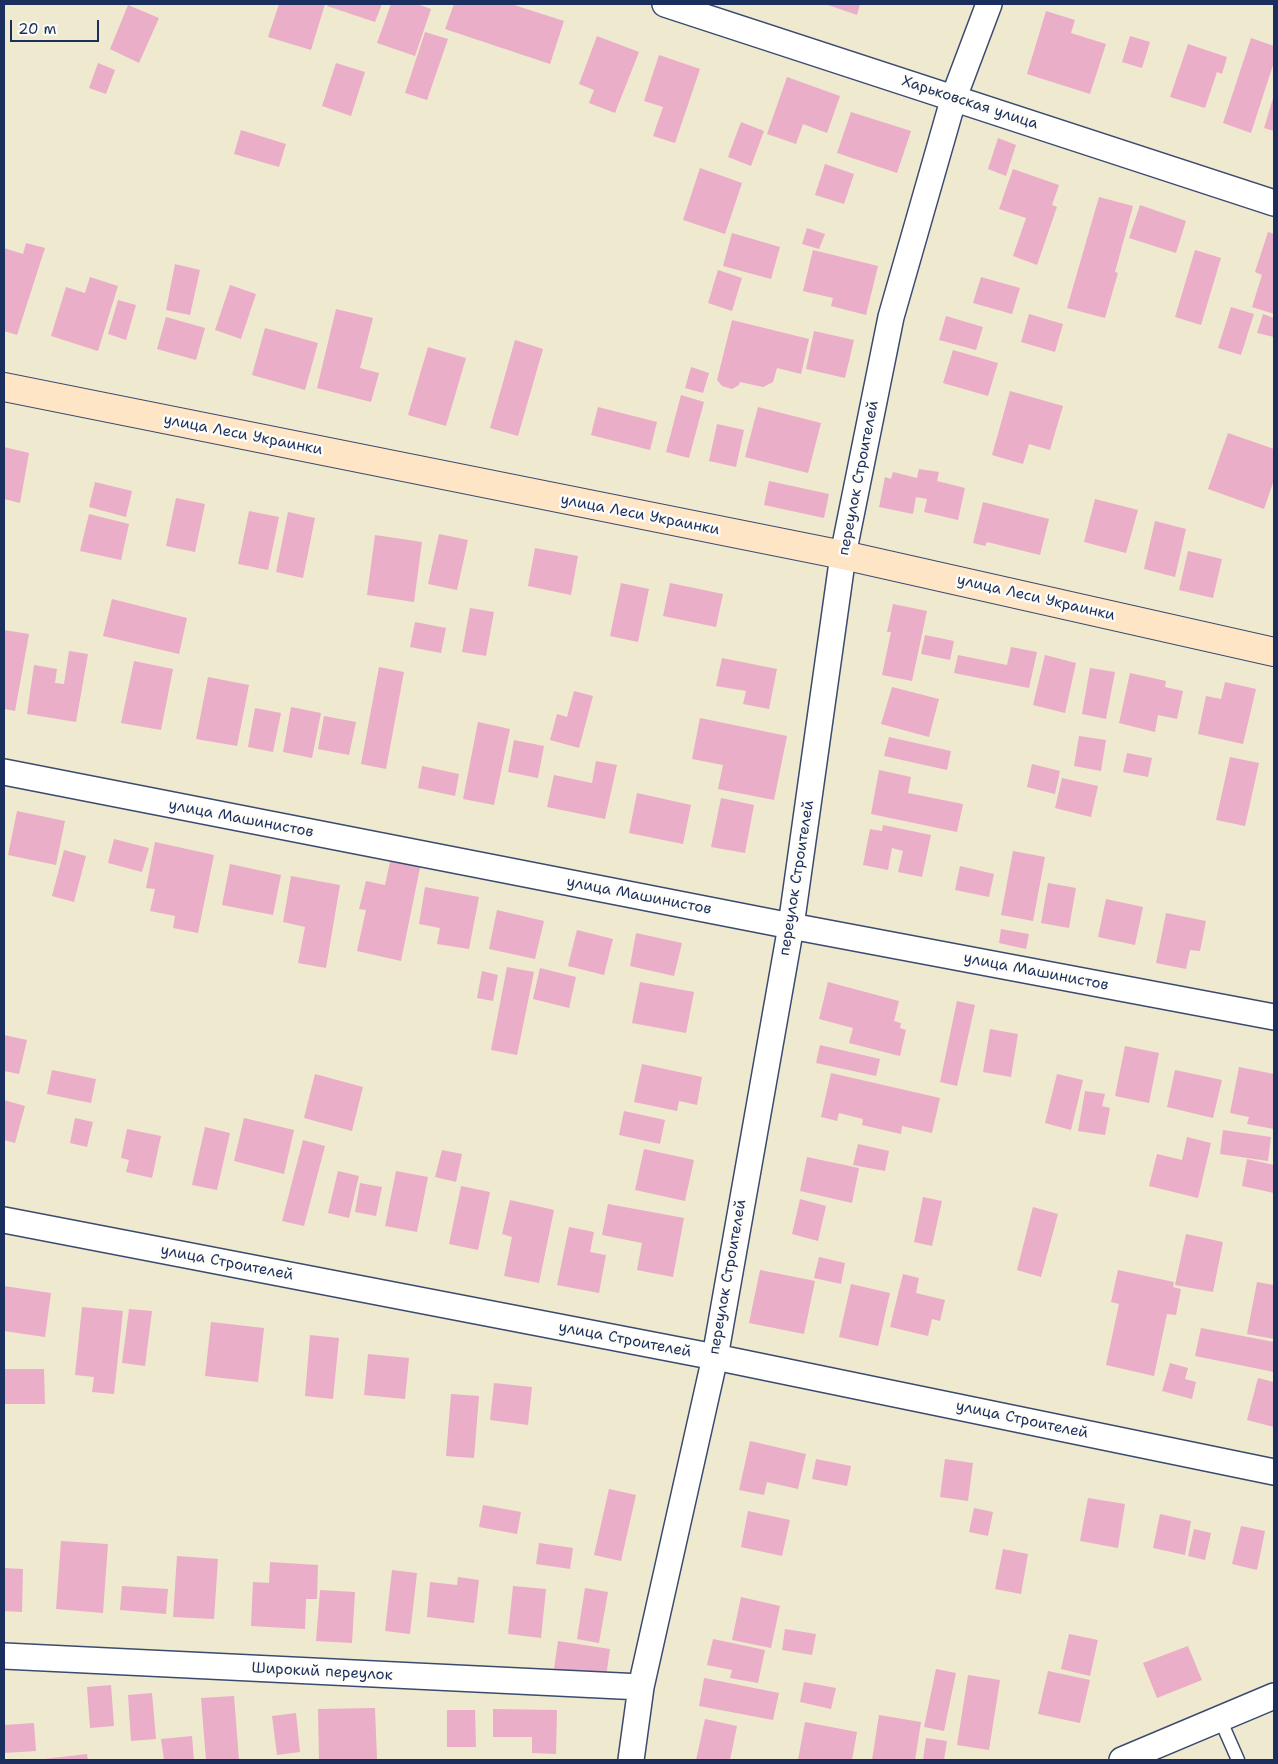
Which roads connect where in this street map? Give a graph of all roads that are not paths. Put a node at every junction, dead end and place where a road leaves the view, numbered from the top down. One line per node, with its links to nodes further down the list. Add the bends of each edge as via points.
1 (665, 4): 3 (street, Харьковская улица)
2 (989, 4): 3 (street, переулок Строителей)
3 (954, 98): 4 (street, Харьковская улица); 6 (street, переулок Строителей, via 891,317)
4 (1274, 203)
5 (4, 387): 6 (main road, улица Леси Украинки)
6 (843, 556): 7 (main road, улица Леси Украинки); 9 (street, переулок Строителей)
7 (1274, 652)
8 (4, 772): 9 (street, улица Машинистов)
9 (791, 926): 10 (street, улица Машинистов); 12 (street, переулок Строителей)
10 (1274, 1017)
11 (4, 1220): 12 (street, улица Строителей)
12 (714, 1357): 13 (street, улица Строителей); 15 (street, переулок Строителей)
13 (1274, 1472)
14 (4, 1656): 15 (street, Широкий переулок)
15 (641, 1687): 18 (street, переулок Строителей)
16 (1274, 1696): 17 (street)
17 (1220, 1719): 19 (street); 20 (lane)
18 (631, 1760)
19 (1122, 1760)
20 (1238, 1760)

